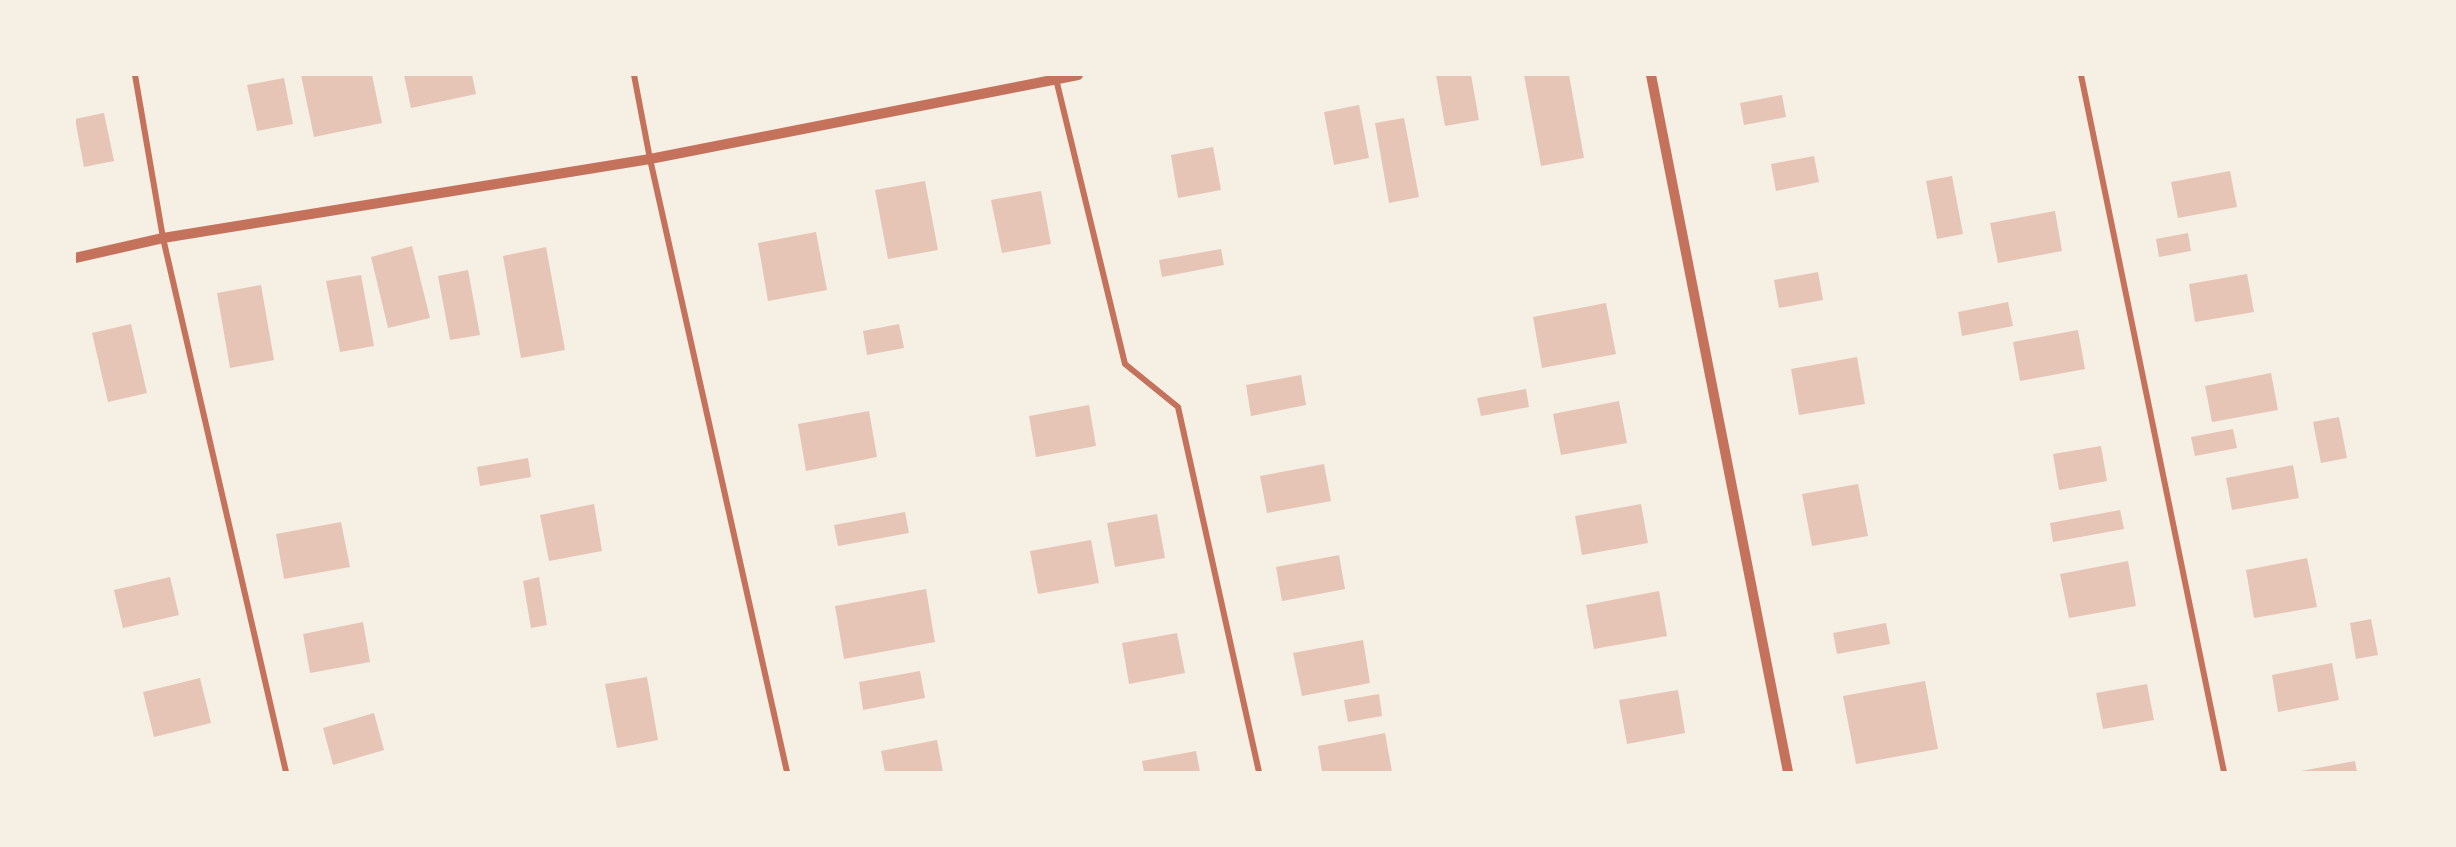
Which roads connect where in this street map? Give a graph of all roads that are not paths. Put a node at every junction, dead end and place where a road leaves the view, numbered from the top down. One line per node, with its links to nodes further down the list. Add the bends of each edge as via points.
1 (135, 75): 8 (street)
2 (634, 75): 7 (street)
3 (1078, 75): 6 (street)
4 (1651, 75): 13 (street)
5 (2080, 75): 14 (street)
6 (1056, 79): 7 (street); 12 (street, via 1125,364 1178,406)
7 (650, 159): 8 (street); 11 (street)
8 (163, 238): 9 (street); 10 (street)
9 (75, 258)
10 (286, 772)
11 (787, 772)
12 (1259, 772)
13 (1788, 772)
14 (2224, 772)

